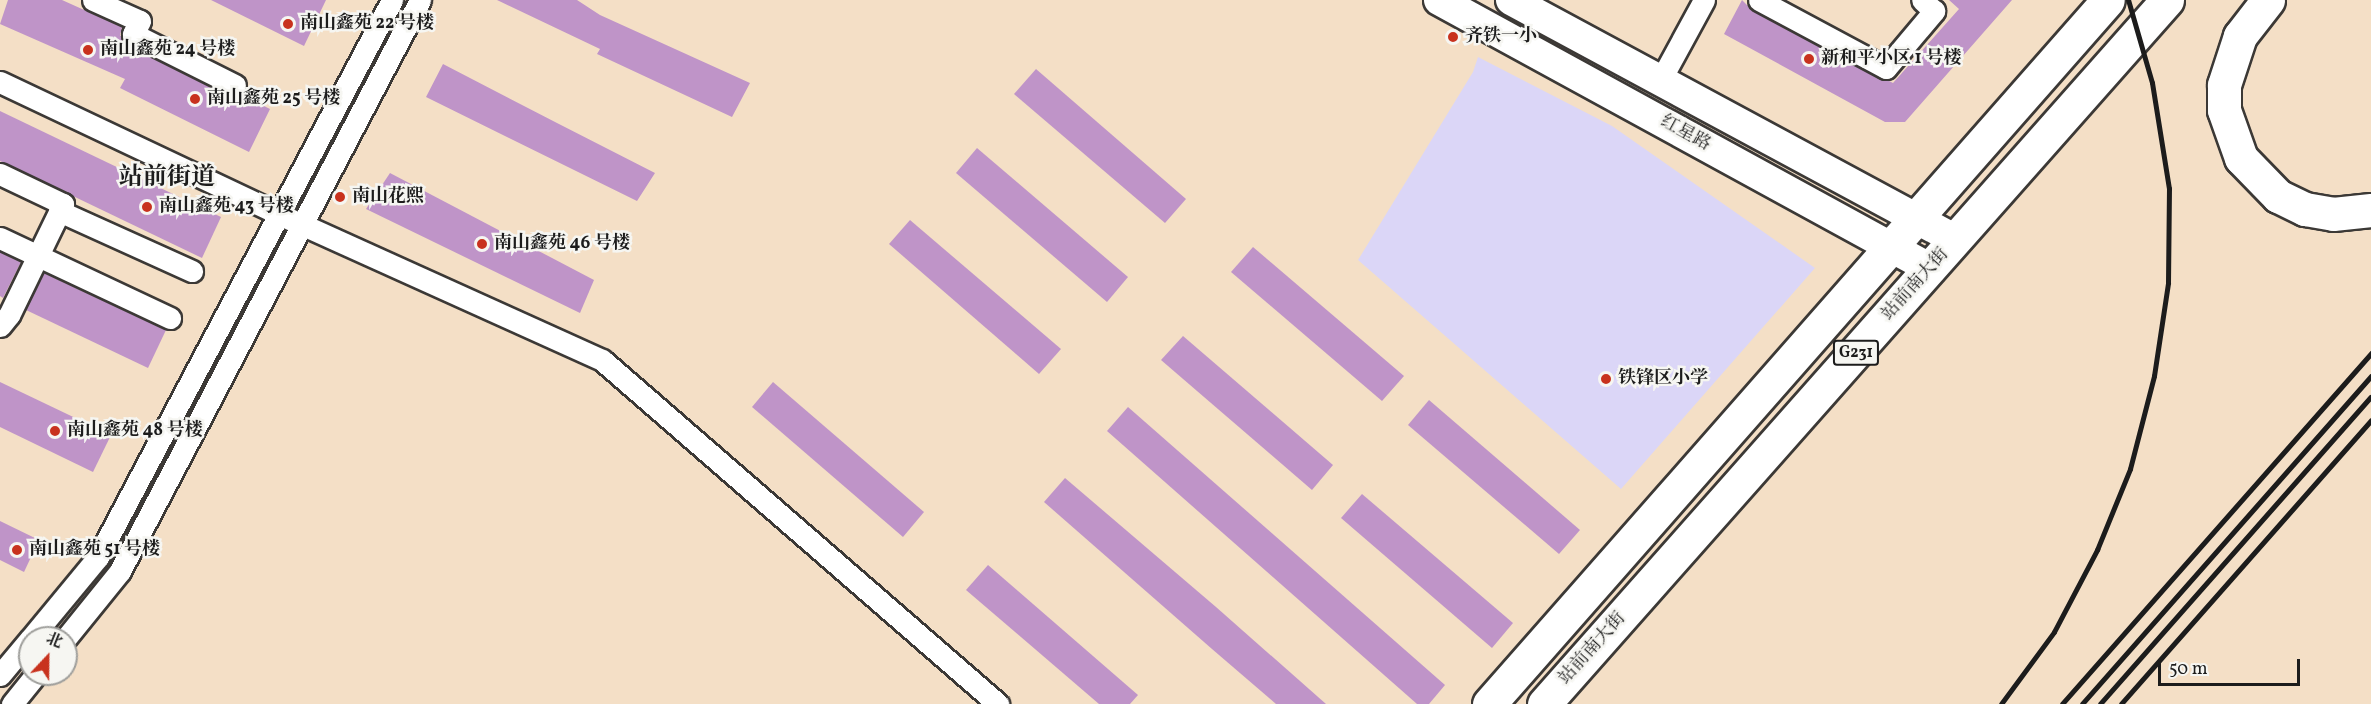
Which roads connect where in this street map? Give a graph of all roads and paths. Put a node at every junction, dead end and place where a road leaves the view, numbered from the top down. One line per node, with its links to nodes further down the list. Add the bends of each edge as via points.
1 (93, 0): 12 (street)
2 (392, 0): 19 (street)
3 (420, 0): 21 (street)
4 (1439, 0): 24 (street, 红星路)
5 (1511, 0): 13 (street, 红星路)
6 (1704, 0): 13 (street)
7 (1759, 0): 8 (street, via 1886,68 1934,11)
8 (1922, 0)
9 (2108, 0): 20 (main road, G231)
10 (2167, 0): 23 (main road, 站前南大街 / G231)
11 (2268, 0): 18 (main road, via 2240,36 2229,60 2224,110 2230,135 2252,173 2278,196 2305,209)
12 (133, 8): 15 (street, via 140,21 133,34)
13 (1660, 81): 20 (street, 红星路)
14 (0, 82): 19 (street)
15 (235, 85)
16 (0, 174): 17 (street, via 63,204)
17 (59, 211): 25 (street); 27 (street)
18 (2364, 212)
19 (282, 215): 21 (street); 30 (street, via 98,557)
20 (1917, 219): 23 (street, 红星路); 24 (main road, G231)
21 (303, 225): 31 (street, via 120,571); 36 (street, via 602,360)
22 (0, 238): 25 (street)
23 (1956, 240): 26 (main road, 站前南大街 / G231)
24 (1892, 248): 26 (street, 红星路); 37 (main road, G231)
25 (38, 256): 28 (street); 29 (street)
26 (1931, 269): 38 (main road, 站前南大街 / G231)
27 (192, 271)
28 (3, 317)
29 (170, 318)
30 (40, 626)
31 (76, 626)
32 (18, 653): 33 (street)
33 (0, 675)
34 (26, 686): 35 (street)
35 (12, 704)
36 (998, 704)
37 (1489, 704)
38 (1544, 704)

